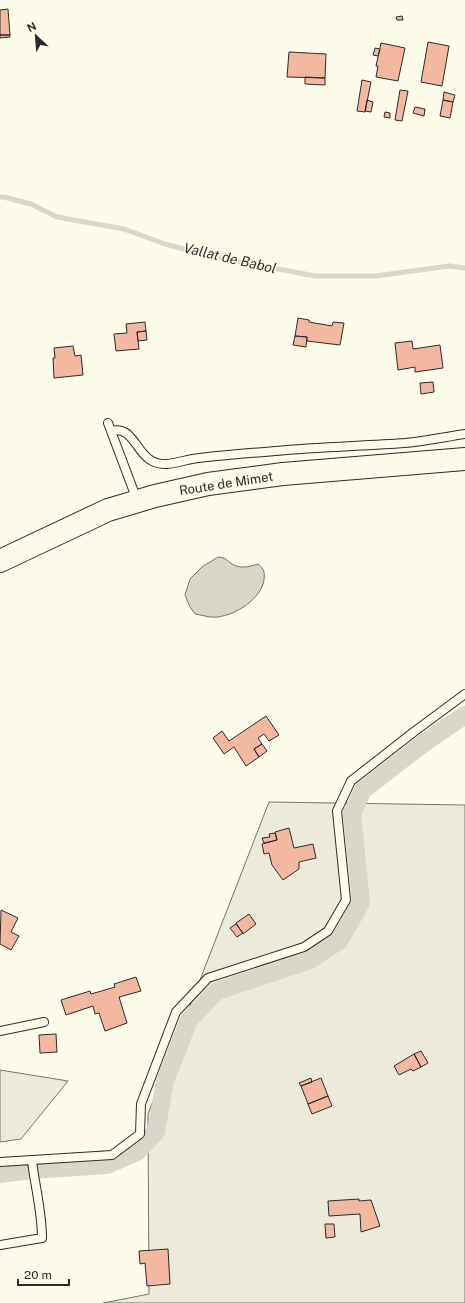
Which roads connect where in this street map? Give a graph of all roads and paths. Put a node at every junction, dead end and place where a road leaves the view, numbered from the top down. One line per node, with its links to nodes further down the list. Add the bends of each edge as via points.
1 (108, 423): 2 (lane)
2 (111, 432): 3 (lane, via 123,431 147,458 156,464 303,448 405,442); 5 (lane)
3 (465, 434)
4 (465, 460): 5 (main road, Route de Mimet, via 283,474 208,484)
5 (138, 501): 6 (main road, Route de Mimet, via 108,510)
6 (0, 561)
7 (465, 694): 10 (lane, via 351,781 337,811 346,900 328,931 304,947 208,978 176,1012 141,1104 140,1134 112,1155)
8 (44, 1022): 9 (lane)
9 (0, 1031)
10 (32, 1161): 11 (lane); 12 (lane, via 42,1222 42,1238)
11 (0, 1162)
12 (0, 1245)

